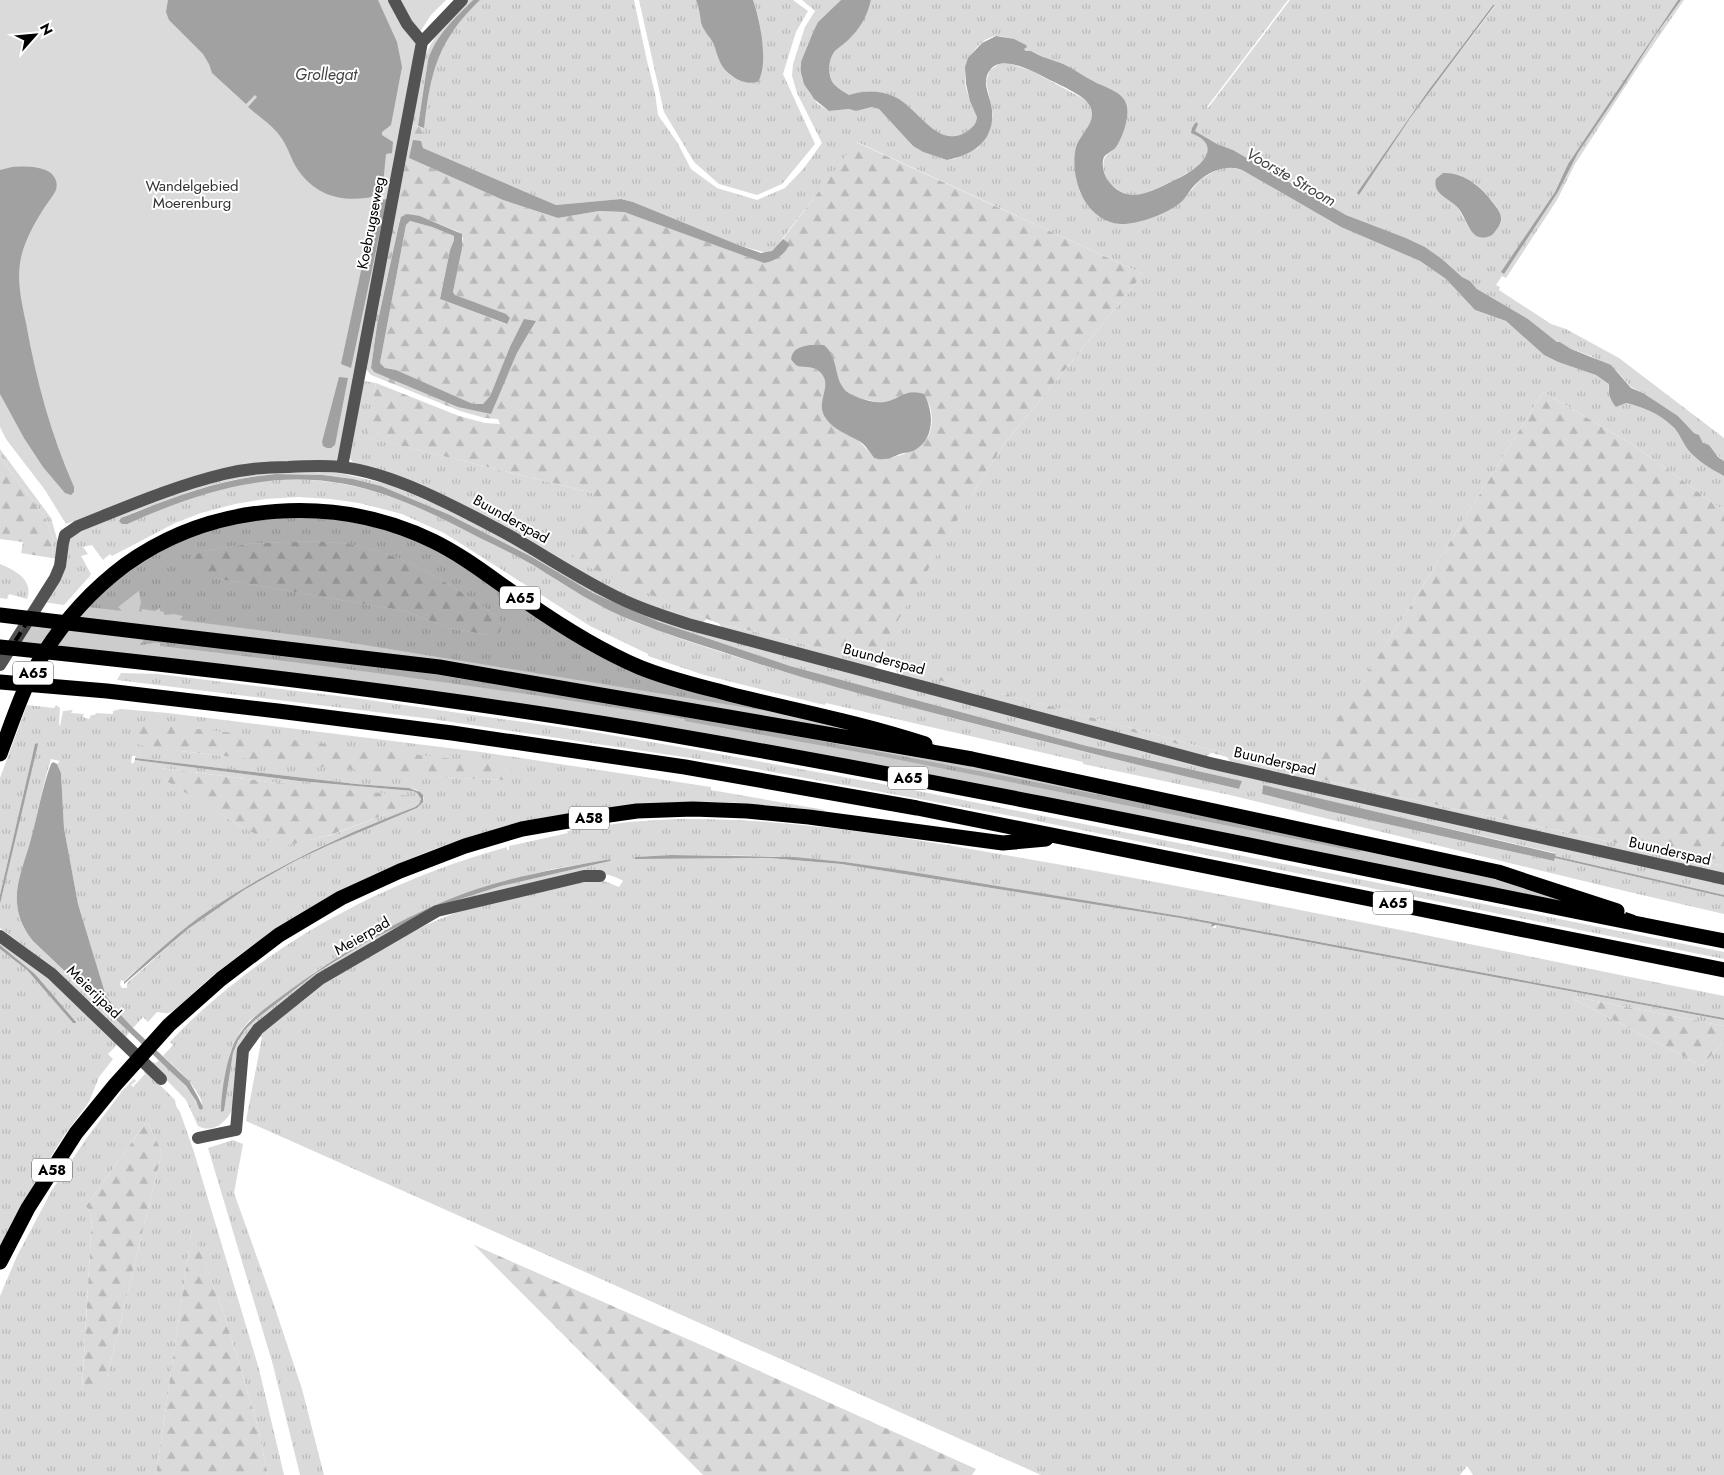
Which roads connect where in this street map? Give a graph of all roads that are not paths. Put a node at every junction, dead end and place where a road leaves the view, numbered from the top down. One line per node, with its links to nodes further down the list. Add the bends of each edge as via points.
1 (394, 0): 3 (street, via 406,24)
2 (462, 0): 3 (street)
3 (422, 42): 4 (street, Koebrugseweg)
4 (342, 468): 7 (street, Buunderspad, via 267,467 226,473 78,526 65,535 55,578); 13 (street, Buunderspad, via 410,487 498,529 607,592 648,611 688,624 1210,763)
5 (0, 615): 10 (highway, A65, via 439,667)
6 (0, 647): 14 (highway, A65, via 453,700 685,738 918,780)
7 (0, 665)
8 (0, 682): 11 (highway, A65, via 107,691 452,733 685,767)
9 (0, 754): 10 (highway, A65, via 24,692 43,655 84,601 125,565 168,540 214,523 298,509 372,519 432,540 579,637 640,668 713,690 884,731)
10 (972, 759): 14 (highway, A65, via 1498,872)
11 (1063, 837): 17 (highway, A65); 20 (highway, A58, via 1003,843 747,810 638,811 522,829 456,849 400,871 341,898 280,935 221,978 170,1025 76,1133 28,1208)
12 (600, 876): 19 (street, Meierpad, via 584,876 437,911 320,979 258,1029 243,1050 236,1130)
13 (1724, 879)
14 (1680, 932): 16 (highway, A65)
15 (0, 936): 18 (street, Meierijpad, via 52,974)
16 (1724, 941)
17 (1724, 970)
18 (161, 1079)
19 (198, 1138)
20 (0, 1262)

